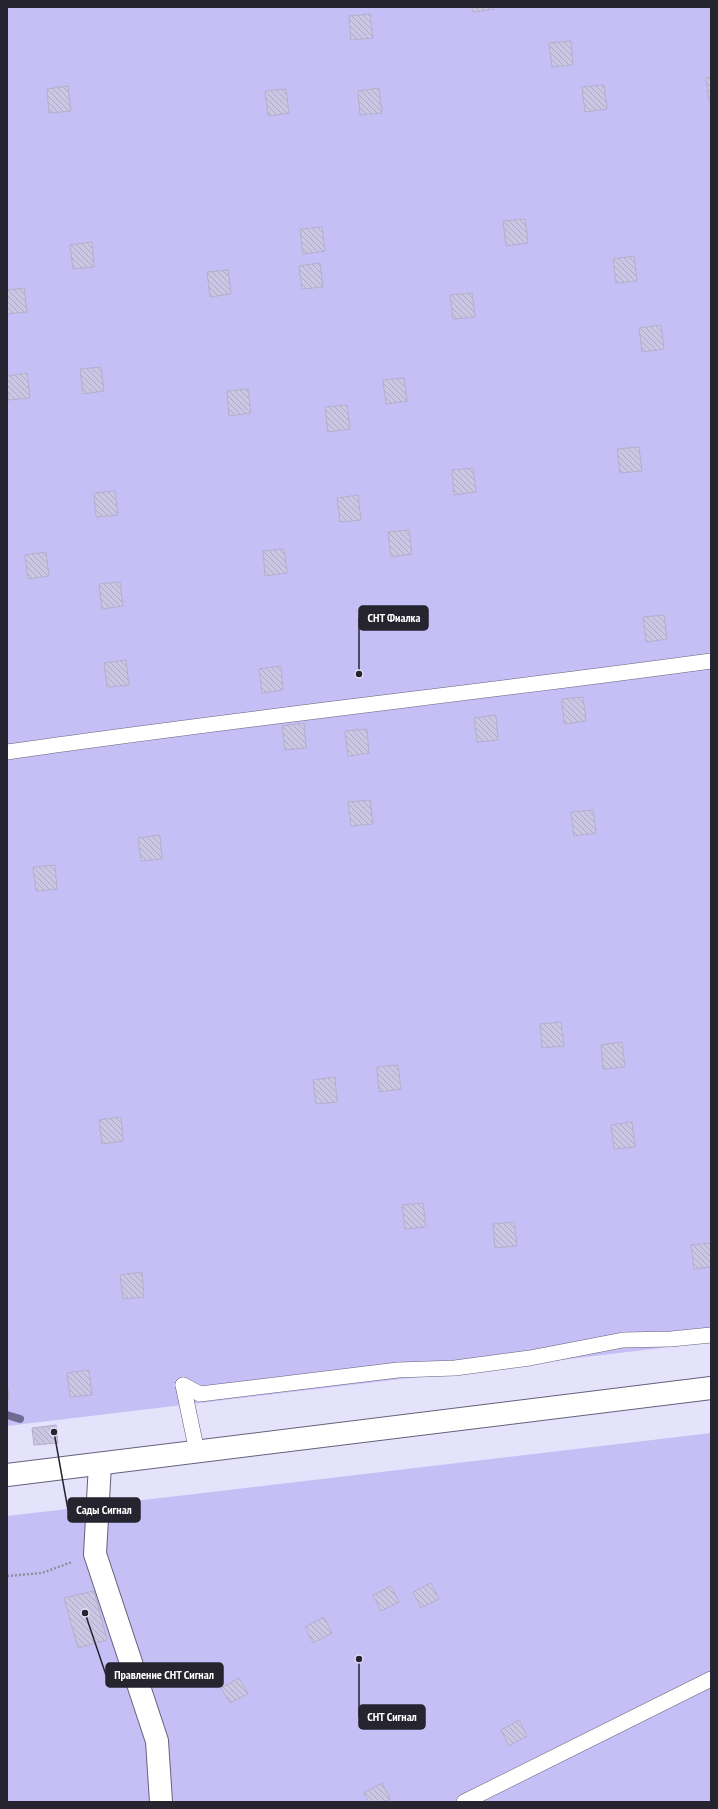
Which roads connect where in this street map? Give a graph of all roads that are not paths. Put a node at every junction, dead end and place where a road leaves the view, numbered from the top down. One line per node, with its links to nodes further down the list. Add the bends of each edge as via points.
1 (711, 661): 2 (lane)
2 (7, 752)
3 (711, 1335): 5 (lane, via 623,1340 530,1358 455,1368 398,1370 200,1394 183,1385)
4 (711, 1388): 5 (street)
5 (197, 1452): 6 (street)
6 (100, 1464): 7 (street); 9 (street, via 95,1554 157,1740)
7 (7, 1475)
8 (711, 1679): 10 (lane)
9 (161, 1802)
10 (464, 1802)

